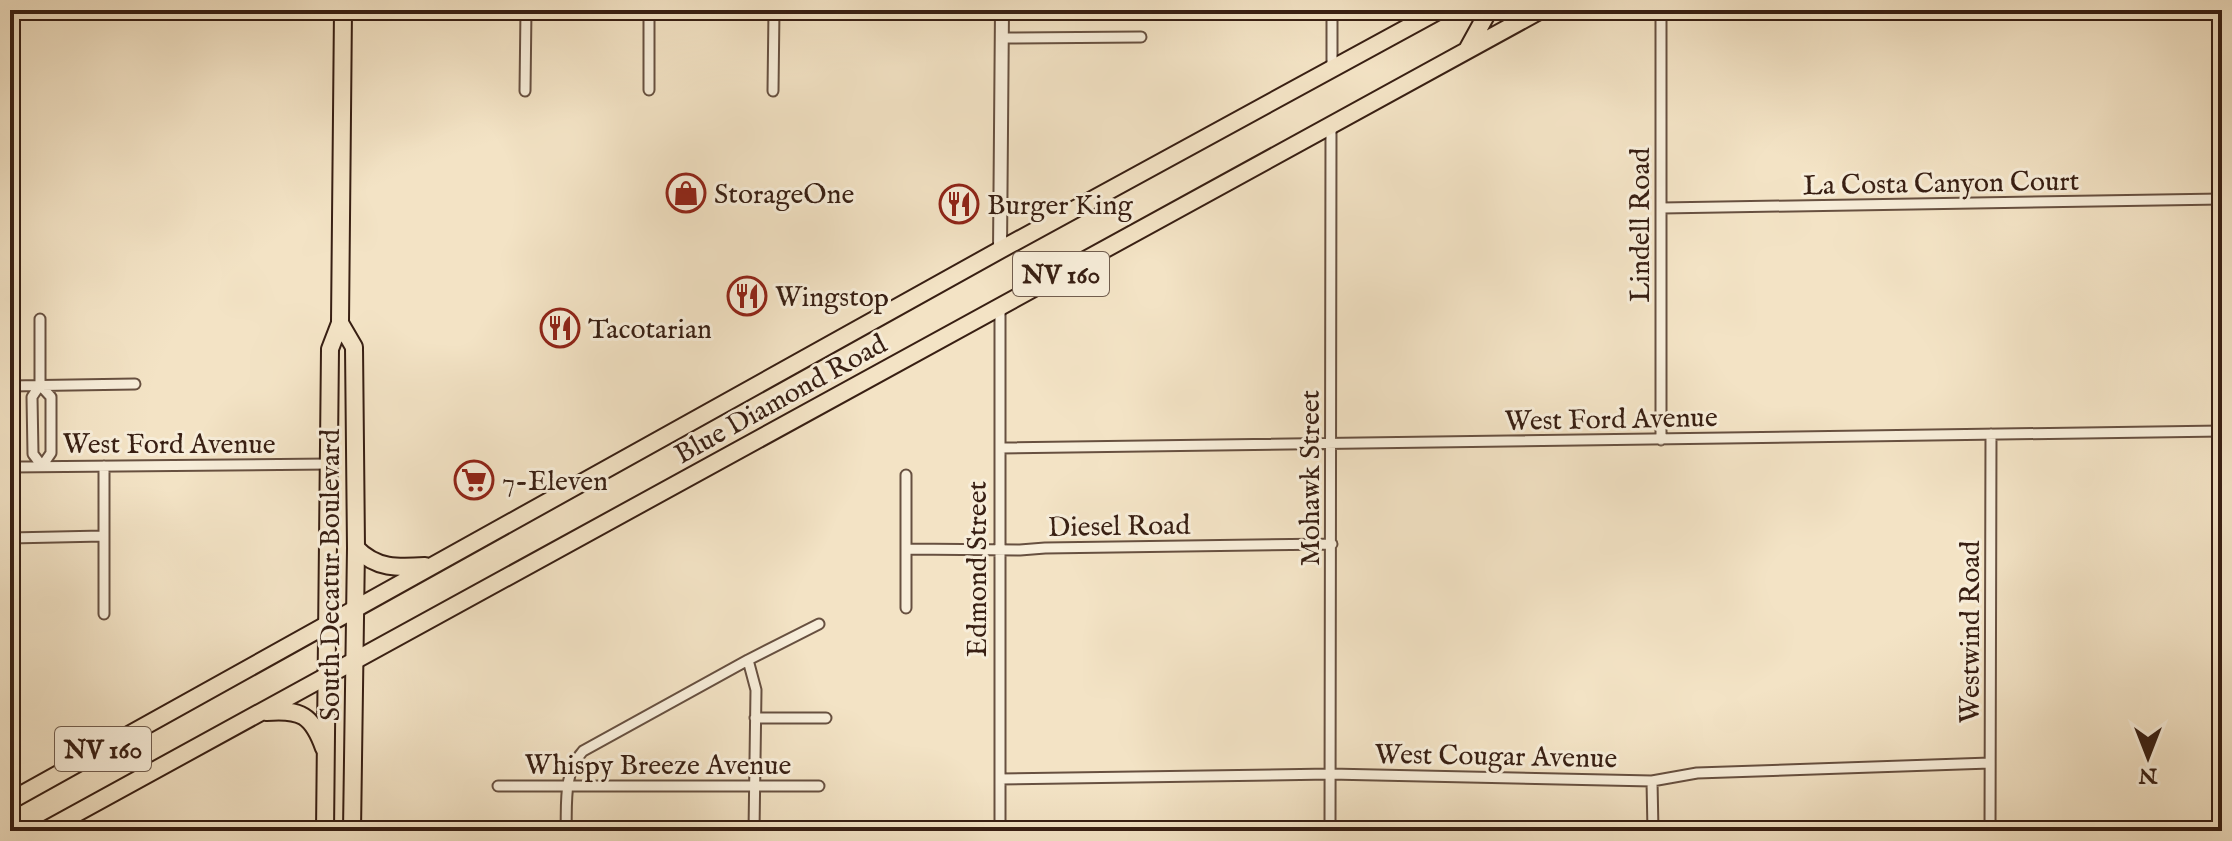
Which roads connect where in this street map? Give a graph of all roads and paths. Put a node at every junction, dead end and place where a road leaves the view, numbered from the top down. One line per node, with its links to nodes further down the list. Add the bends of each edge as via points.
1 (343, 10): 24 (main road, South Decatur Boulevard)
2 (526, 10): 16 (street)
3 (649, 10): 15 (street)
4 (774, 10): 17 (street)
5 (1002, 10): 12 (street)
6 (1332, 10): 14 (street)
7 (1440, 10): 14 (main road, Blue Diamond Road / NV 160)
8 (1489, 10): 13 (main road)
9 (1541, 10): 13 (main road, Blue Diamond Road / NV 160)
10 (1661, 10): 20 (street, Lindell Road)
11 (1141, 37): 12 (street)
12 (1002, 38): 21 (street)
13 (1466, 52): 18 (main road, Blue Diamond Road / NV 160)
14 (1332, 67): 21 (main road, Blue Diamond Road / NV 160)
15 (649, 90)
16 (525, 91)
17 (773, 91)
18 (1331, 126): 22 (main road, Blue Diamond Road / NV 160); 31 (street, Mohawk Street)
19 (2222, 199): 20 (street, La Costa Canyon Court)
20 (1662, 208): 30 (street, Lindell Road)
21 (1000, 250): 44 (main road, Blue Diamond Road / NV 160)
22 (1000, 307): 32 (street, Edmond Street); 50 (main road, Blue Diamond Road / NV 160)
23 (40, 319): 26 (street)
24 (340, 323): 33 (main road, South Decatur Boulevard, via 330,349); 41 (main road, South Decatur Boulevard, via 354,347)
25 (135, 384): 26 (street)
26 (40, 385): 27 (street); 34 (street, via 32,397 33,454); 34 (street, via 51,397 51,453)
27 (10, 386)
28 (2222, 431): 29 (street, West Ford Avenue)
29 (1991, 434): 30 (street, West Ford Avenue); 57 (street, Westwind Road)
30 (1661, 440): 31 (street, West Ford Avenue)
31 (1330, 444): 32 (street, West Ford Avenue); 40 (street, Mohawk Street)
32 (1000, 448): 43 (street, Edmond Street)
33 (329, 464): 35 (street, West Ford Avenue); 49 (main road, South Decatur Boulevard)
34 (42, 466): 35 (street, West Ford Avenue); 36 (street, West Ford Avenue)
35 (104, 466): 38 (street)
36 (10, 467)
37 (906, 475): 42 (street)
38 (103, 536): 39 (street); 47 (street)
39 (10, 538)
40 (1332, 544): 43 (street, Diesel Road); 58 (street, Mohawk Street)
41 (356, 548): 44 (main road, via 382,566); 45 (main road, South Decatur Boulevard)
42 (906, 549): 43 (street, Diesel Road); 46 (street)
43 (1000, 549): 59 (street, Edmond Street)
44 (431, 566): 45 (main road, Blue Diamond Road / NV 160)
45 (355, 608): 49 (main road, Blue Diamond Road / NV 160); 50 (main road, South Decatur Boulevard)
46 (906, 608)
47 (104, 614)
48 (819, 624): 51 (street)
49 (326, 625): 52 (main road, South Decatur Boulevard); 65 (main road, Blue Diamond Road / NV 160)
50 (355, 660): 52 (main road, Blue Diamond Road / NV 160); 68 (main road, South Decatur Boulevard)
51 (748, 660): 54 (street, via 756,690); 61 (street, via 583,751)
52 (325, 676): 53 (main road, Blue Diamond Road / NV 160); 56 (main road, South Decatur Boulevard)
53 (257, 713): 56 (main road, via 284,711 307,717); 66 (main road, Blue Diamond Road / NV 160)
54 (755, 718): 55 (street); 62 (street)
55 (826, 718)
56 (324, 748): 67 (main road, South Decatur Boulevard)
57 (1990, 763): 60 (street, West Cougar Avenue, via 1697,773); 74 (street, Westwind Road)
58 (1330, 774): 59 (street, West Cougar Avenue); 60 (street, West Cougar Avenue); 72 (street, Mohawk Street)
59 (1000, 779): 71 (street, Edmond Street)
60 (1652, 781): 73 (street)
61 (567, 785): 62 (street, Whispy Breeze Avenue); 63 (street, Whispy Breeze Avenue); 69 (street)
62 (754, 785): 64 (street, Whispy Breeze Avenue); 70 (street)
63 (498, 786)
64 (819, 786)
65 (10, 801)
66 (44, 831)
67 (325, 831)
68 (352, 831)
69 (566, 831)
70 (754, 831)
71 (1000, 831)
72 (1330, 831)
73 (1653, 831)
74 (1990, 831)

